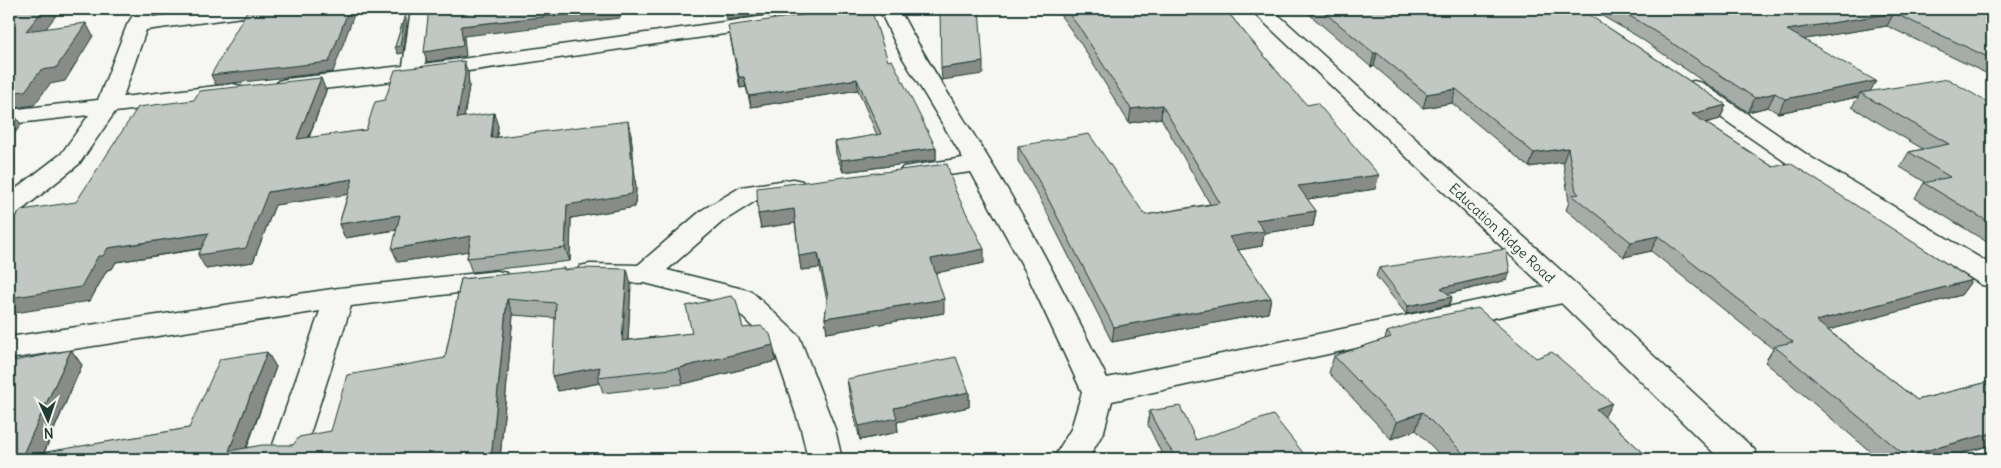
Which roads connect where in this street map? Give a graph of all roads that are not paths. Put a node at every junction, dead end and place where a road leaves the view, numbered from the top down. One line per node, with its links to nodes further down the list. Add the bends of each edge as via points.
1 (257, 9): 5 (street)
2 (421, 9): 7 (street)
3 (889, 9): 11 (street, via 912,55)
4 (1260, 9): 19 (street, Education Ridge Road)
5 (142, 17): 9 (street)
6 (789, 19): 7 (street)
7 (413, 72): 9 (street)
8 (1676, 75): 18 (street, via 1803,163)
9 (108, 105): 10 (street); 14 (street, via 70,159)
10 (9, 117)
11 (979, 164): 12 (street); 22 (street, via 1040,272)
12 (890, 175)
13 (821, 183): 16 (street, via 750,193 712,216)
14 (9, 207)
15 (563, 273): 16 (street)
16 (646, 274): 24 (street, via 741,298 788,344 818,429)
17 (524, 278): 20 (street)
18 (1992, 278)
19 (1567, 292): 22 (street); 26 (street, Education Ridge Road)
20 (339, 298): 21 (street); 23 (street)
21 (9, 348)
22 (1098, 392): 25 (street, via 1087,431)
23 (285, 459)
24 (825, 459)
25 (1070, 459)
26 (1742, 459)

